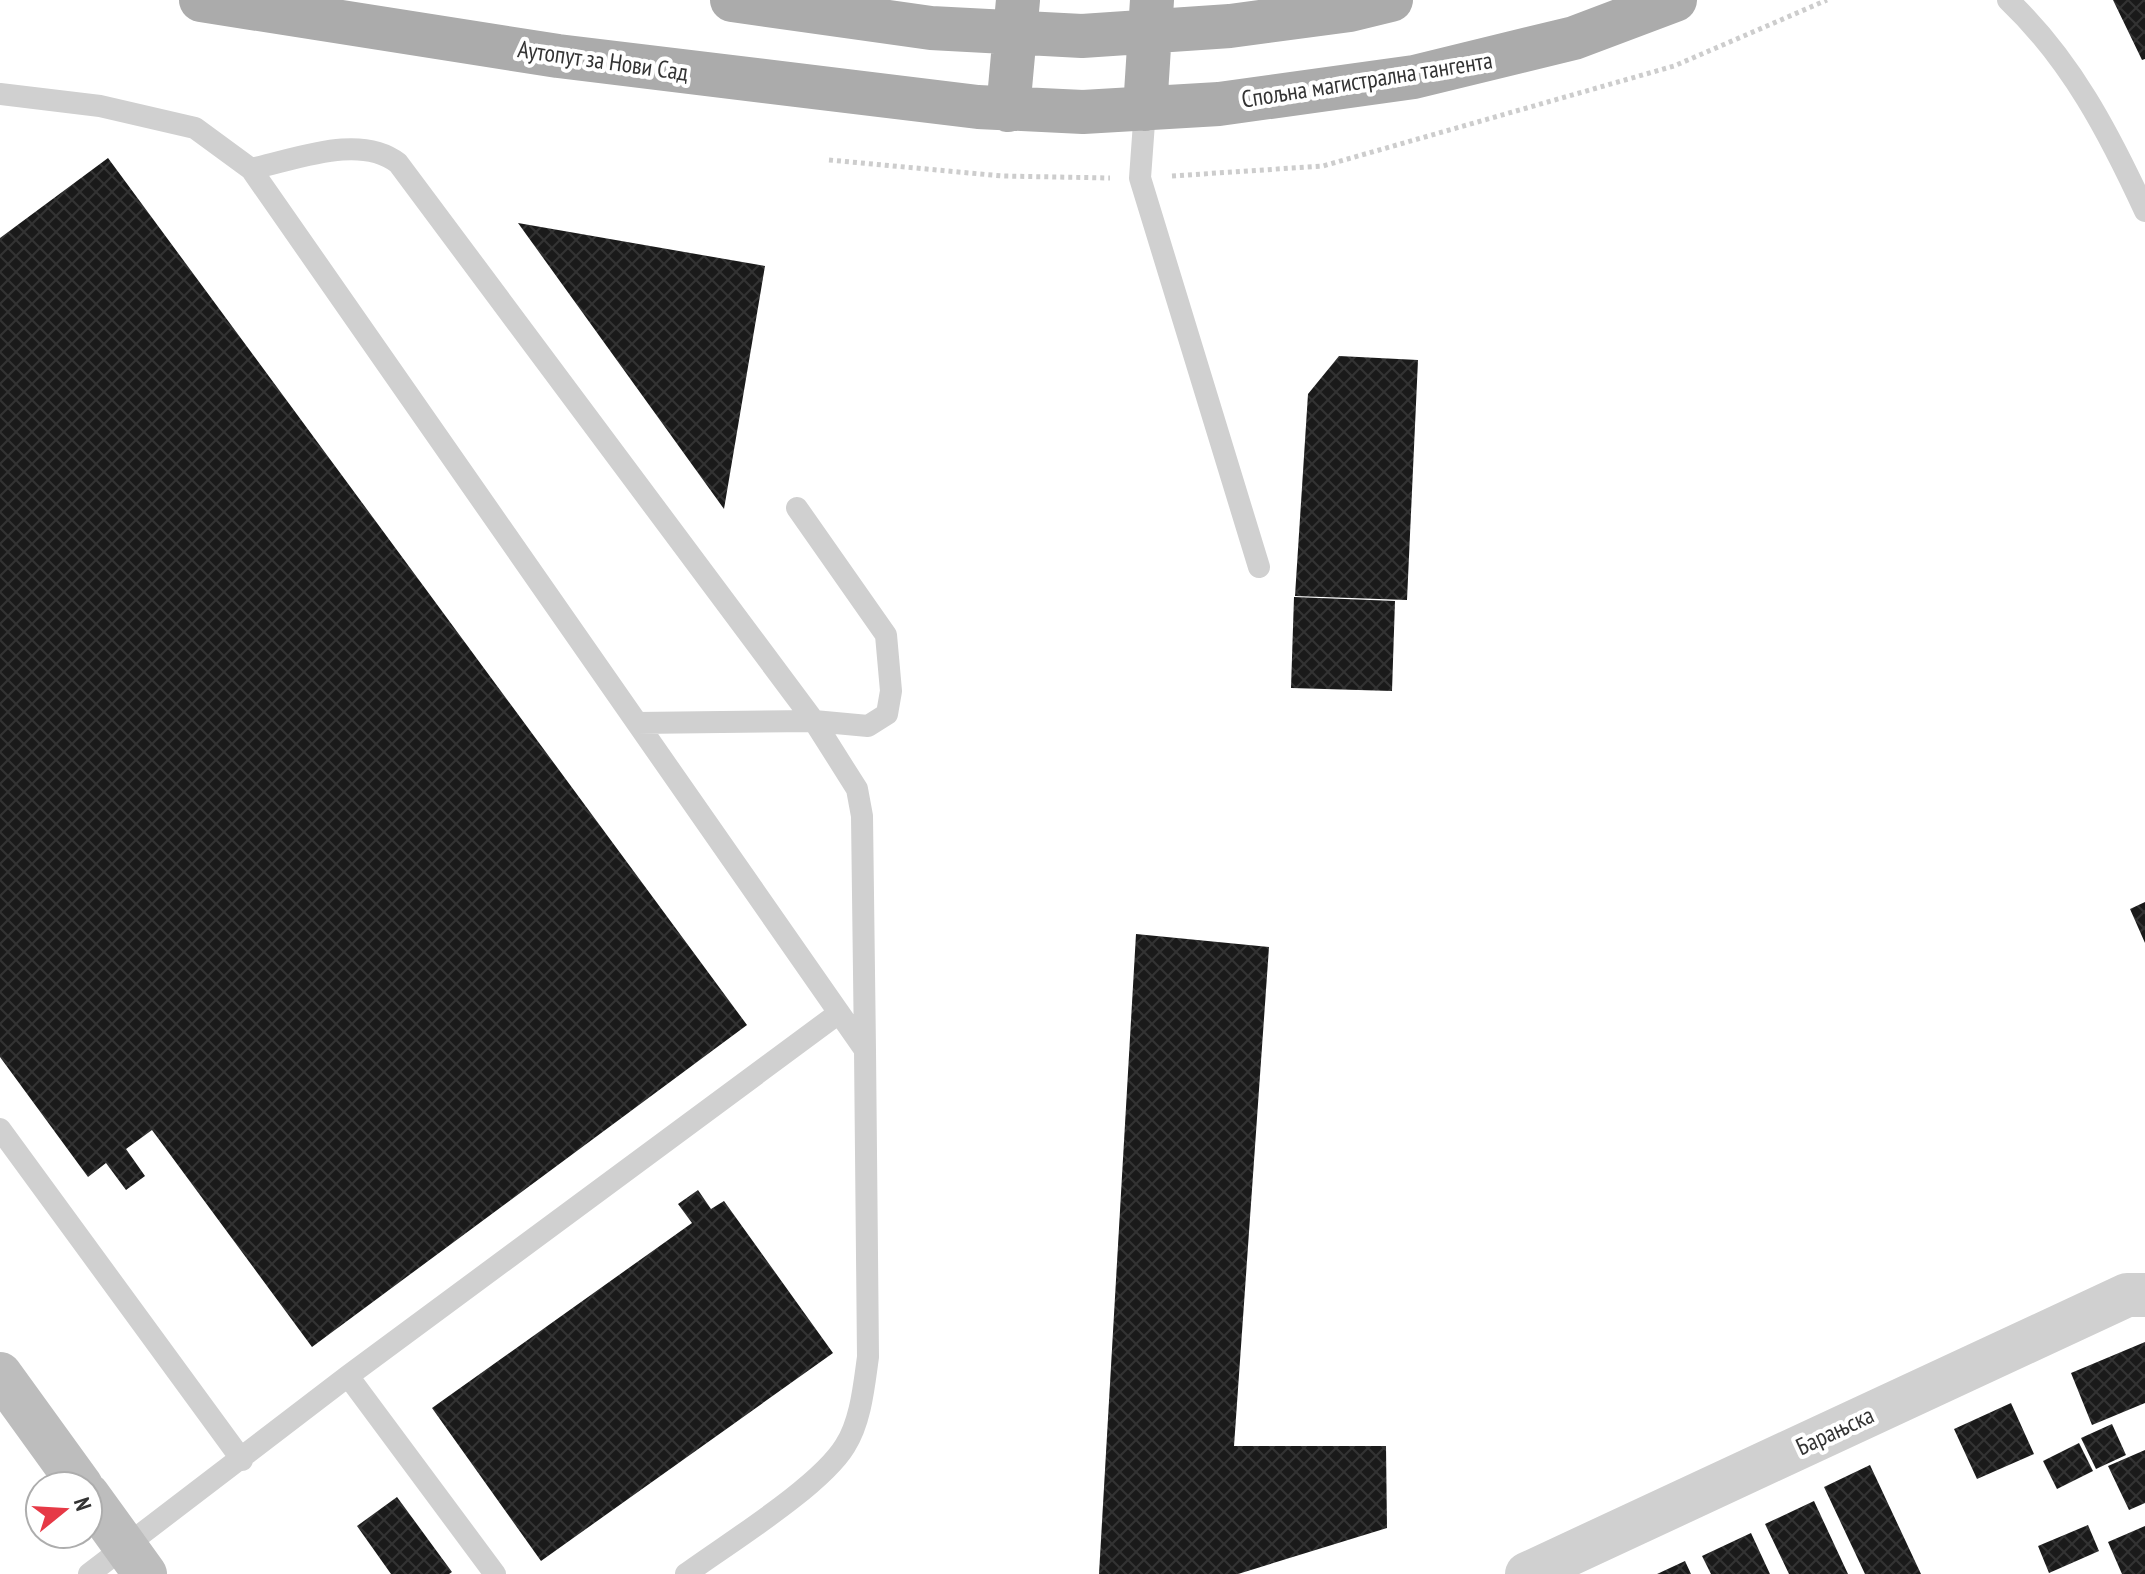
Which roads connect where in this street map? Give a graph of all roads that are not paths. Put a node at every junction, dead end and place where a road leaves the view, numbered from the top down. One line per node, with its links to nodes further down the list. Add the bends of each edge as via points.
1 (201, 0): 11 (main road, Аутопут за Нови Сад, via 558,56)
2 (732, 0): 6 (main road)
3 (1391, 0): 7 (main road, via 1313,16)
4 (1675, 0): 10 (main road, Спољна магистрална тангента, via 1574,38 1478,64 1349,87)
5 (2008, 0): 13 (lane, via 2082,87)
6 (849, 7): 8 (main road, via 931,28)
7 (1151, 16): 8 (main road); 10 (main road)
8 (1016, 17): 11 (main road)
9 (0, 94): 12 (lane, via 100,106 195,128)
10 (1145, 109): 11 (main road, Аутопут за Нови Сад); 15 (lane, via 1140,178)
11 (1008, 110)
12 (251, 169): 16 (lane, via 346,149 371,148 398,163); 17 (lane)
13 (2145, 211)
14 (797, 508): 16 (lane, via 881,624 888,647 890,704 881,720 868,726)
15 (1259, 567)
16 (814, 721): 17 (lane); 19 (lane, via 851,778 862,816)
17 (637, 723): 18 (lane)
18 (839, 1013): 19 (lane); 23 (lane)
19 (865, 1050): 30 (lane, via 868,1357 846,1446 820,1475)
20 (0, 1129): 24 (lane)
21 (2145, 1295): 31 (street, Барањска, via 2127,1295)
22 (0, 1374): 25 (main road)
23 (348, 1376): 24 (lane); 29 (lane)
24 (242, 1460): 27 (lane)
25 (69, 1470)
26 (104, 1517): 27 (main road)
27 (135, 1560): 28 (lane)
28 (89, 1574)
29 (495, 1574)
30 (686, 1574)
31 (1527, 1574)

